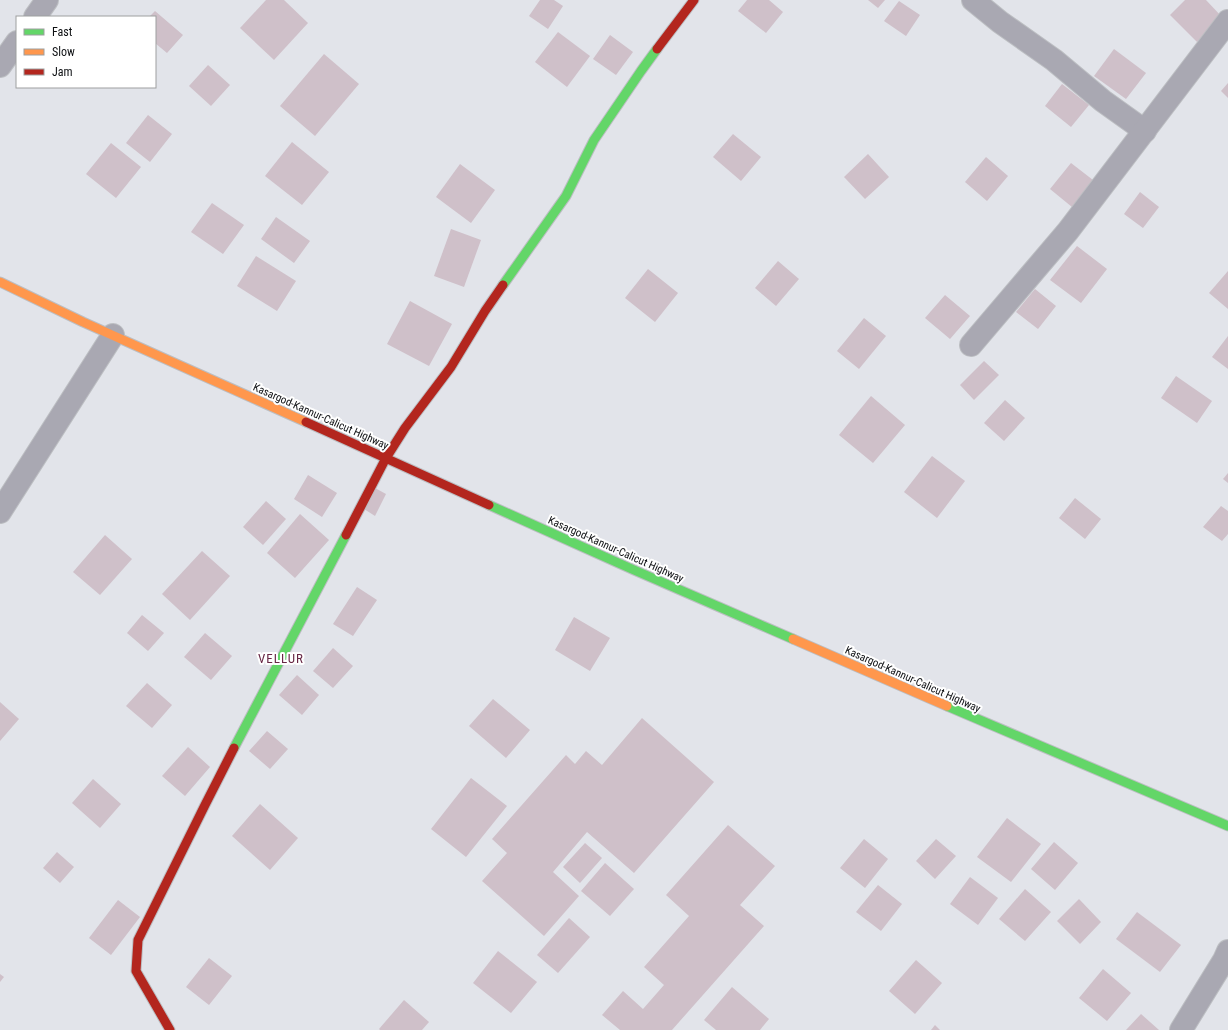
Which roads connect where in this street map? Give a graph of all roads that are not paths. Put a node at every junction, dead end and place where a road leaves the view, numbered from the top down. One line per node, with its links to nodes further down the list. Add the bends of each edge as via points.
1 (47, 0): 4 (street)
2 (694, 0): 12 (main road, via 598,134 566,196 484,310 451,367)
3 (973, 0): 8 (street)
4 (36, 16)
5 (1228, 21): 8 (street)
6 (16, 43): 7 (street)
7 (0, 66)
8 (1145, 131): 11 (street, via 1068,232)
9 (0, 282): 10 (main road, Kasargod-Kannur-Calicut Highway)
10 (113, 336): 12 (main road, Kasargod-Kannur-Calicut Highway); 13 (street)
11 (972, 345)
12 (386, 458): 14 (main road, Kasargod-Kannur-Calicut Highway, via 634,570); 16 (main road, via 205,805 138,940 136,970)
13 (0, 512)
14 (1228, 826)
15 (1228, 951): 17 (street)
16 (170, 1030)
17 (1182, 1030)

